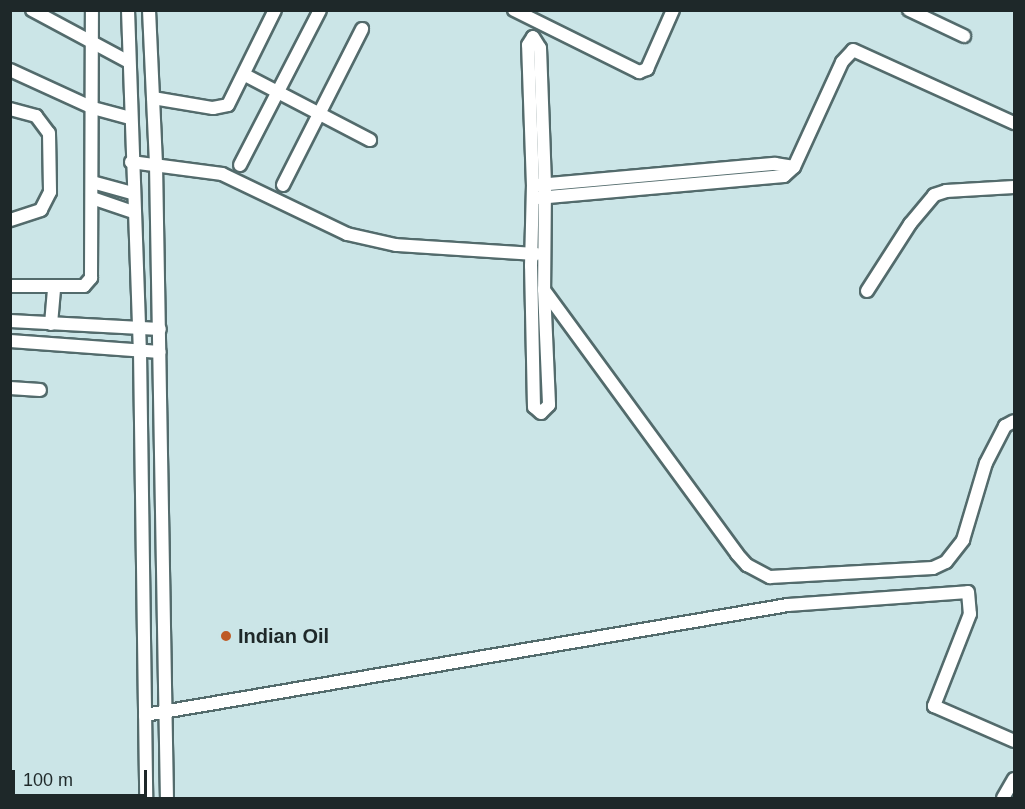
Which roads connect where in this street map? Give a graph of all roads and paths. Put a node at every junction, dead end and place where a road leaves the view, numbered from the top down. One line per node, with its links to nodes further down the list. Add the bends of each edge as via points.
1 (32, 10): 12 (street)
2 (92, 10): 12 (street)
3 (128, 10): 13 (street)
4 (148, 10): 17 (street)
5 (275, 10): 15 (street)
6 (320, 10): 16 (street)
7 (514, 10): 8 (street, via 639,72 647,69)
8 (673, 10)
9 (909, 10): 11 (street)
10 (362, 29): 20 (street)
11 (964, 36)
12 (93, 42): 13 (street); 18 (street)
13 (129, 62): 21 (street)
14 (10, 70): 18 (street)
15 (245, 75): 16 (street); 17 (street, via 228,105 213,108)
16 (277, 91): 20 (street); 26 (street)
17 (153, 98): 25 (street)
18 (93, 108): 21 (street); 27 (street)
19 (10, 109): 34 (street, via 36,116 49,133 50,192 41,210)
20 (319, 113): 23 (street); 28 (street)
21 (130, 118): 24 (street)
22 (1014, 123): 30 (street, via 853,50 842,62 794,167 777,178)
23 (370, 140)
24 (131, 162): 25 (street); 31 (street)
25 (156, 164): 35 (street, via 222,174 330,226 367,238 421,248); 42 (street)
26 (240, 165)
27 (92, 182): 31 (street); 32 (street)
28 (283, 185)
29 (1014, 187): 39 (street, via 934,195 910,224)
30 (539, 191): 30 (street, via 528,45 533,37 540,48); 35 (street)
31 (132, 193): 33 (street)
32 (92, 198): 33 (street); 37 (street, via 91,278 84,286)
33 (134, 212): 43 (street)
34 (10, 220)
35 (537, 254): 38 (street); 38 (street, via 534,407 541,413 549,405)
36 (10, 286): 37 (street)
37 (54, 287): 41 (street)
38 (544, 290): 49 (street, via 737,554 747,565 770,577 933,568 946,562 963,540 986,463 1005,426)
39 (867, 291)
40 (10, 321): 41 (street)
41 (51, 324): 43 (street)
42 (160, 330): 43 (street); 46 (street)
43 (140, 331): 45 (street)
44 (10, 341): 45 (street)
45 (140, 351): 46 (street); 51 (street)
46 (160, 352): 50 (street)
47 (10, 388): 48 (street)
48 (40, 390)
49 (1014, 421)
50 (167, 708): 51 (street); 52 (street, via 788,605 968,592 970,614 934,706); 55 (street)
51 (145, 712): 54 (street)
52 (1014, 741)
53 (1014, 778): 56 (street)
54 (146, 798)
55 (167, 798)
56 (1003, 798)

